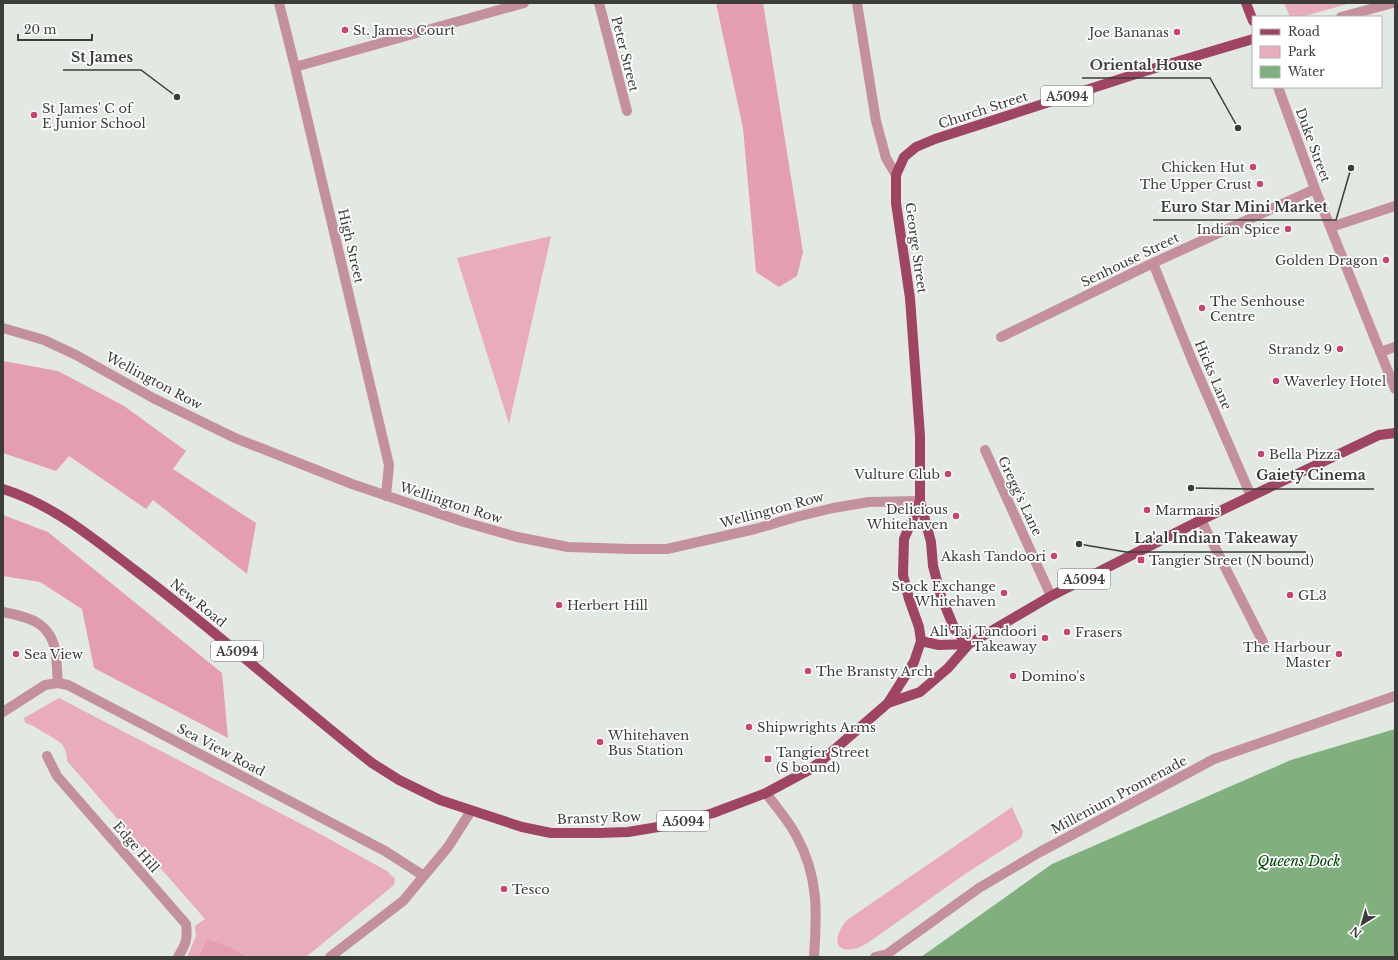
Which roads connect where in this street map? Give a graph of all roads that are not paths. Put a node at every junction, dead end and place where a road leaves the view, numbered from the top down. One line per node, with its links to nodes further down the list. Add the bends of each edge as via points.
1 (279, 3): 10 (street, High Street)
2 (524, 3): 10 (street)
3 (599, 3): 12 (street, Peter Street)
4 (858, 3): 13 (street, via 876,121 886,158)
5 (1246, 3): 8 (main road)
6 (1392, 3): 7 (street)
7 (1345, 16)
8 (1252, 18)
9 (1252, 39): 13 (main road, Church Street / A5094, via 935,139 916,147 904,157)
10 (295, 67): 26 (street, High Street, via 389,465)
11 (1278, 88): 14 (street, Duke Street)
12 (626, 111)
13 (896, 175): 28 (main road, George Street / A5094, via 896,203 910,298 920,436)
14 (1315, 189): 16 (street, Duke Street); 17 (street, Senhouse Street)
15 (1395, 206): 16 (street)
16 (1330, 227): 21 (street, Duke Street)
17 (1153, 263): 19 (street, Senhouse Street); 27 (street, Hicks Lane)
18 (3, 328): 26 (street, Wellington Row, via 44,340 63,349 153,398 235,438)
19 (1001, 337)
20 (1395, 347): 21 (street)
21 (1380, 352): 22 (street, Duke Street)
22 (1395, 389)
23 (1395, 433): 27 (main road, A5094, via 1379,435)
24 (985, 450): 30 (street, Gregg's Lane)
25 (3, 489): 41 (main road, New Road / A5094, via 22,495 70,521 186,609 372,763 399,780 440,800)
26 (386, 496): 28 (street, Wellington Row, via 518,538 568,547 630,549 667,549 834,508 869,502)
27 (1251, 496): 29 (main road, A5094)
28 (920, 501): 32 (main road, George Street / A5094, via 904,539 902,575); 34 (main road, George Street / A5094, via 941,596 956,630)
29 (1201, 520): 30 (main road, A5094); 33 (street)
30 (1051, 596): 34 (main road, A5094)
31 (3, 612): 35 (street, via 35,620 52,637)
32 (921, 641): 34 (main road, A5094, via 939,645); 37 (main road, George Street / A5094, via 914,662)
33 (1263, 642)
34 (969, 644): 37 (main road, A5094, via 948,668 920,692)
35 (58, 683): 38 (street, via 45,686); 42 (street, Sea View Road, via 78,689 120,711 385,852)
36 (1395, 696): 46 (street, Millenium Promenade, via 1214,760 1040,852 979,888 887,954)
37 (888, 703): 40 (main road, Bransty Row / A5094, via 820,762)
38 (3, 712)
39 (47, 756): 43 (street, Edge Hill, via 57,776 186,924 188,936)
40 (766, 793): 41 (main road, Bransty Row / A5094, via 695,818 628,832 551,833); 45 (street, via 796,835 808,861 817,918)
41 (471, 811): 42 (street, via 448,847)
42 (424, 876): 44 (street, via 403,901)
43 (178, 957)
44 (330, 957)
45 (814, 957)
46 (875, 957)

